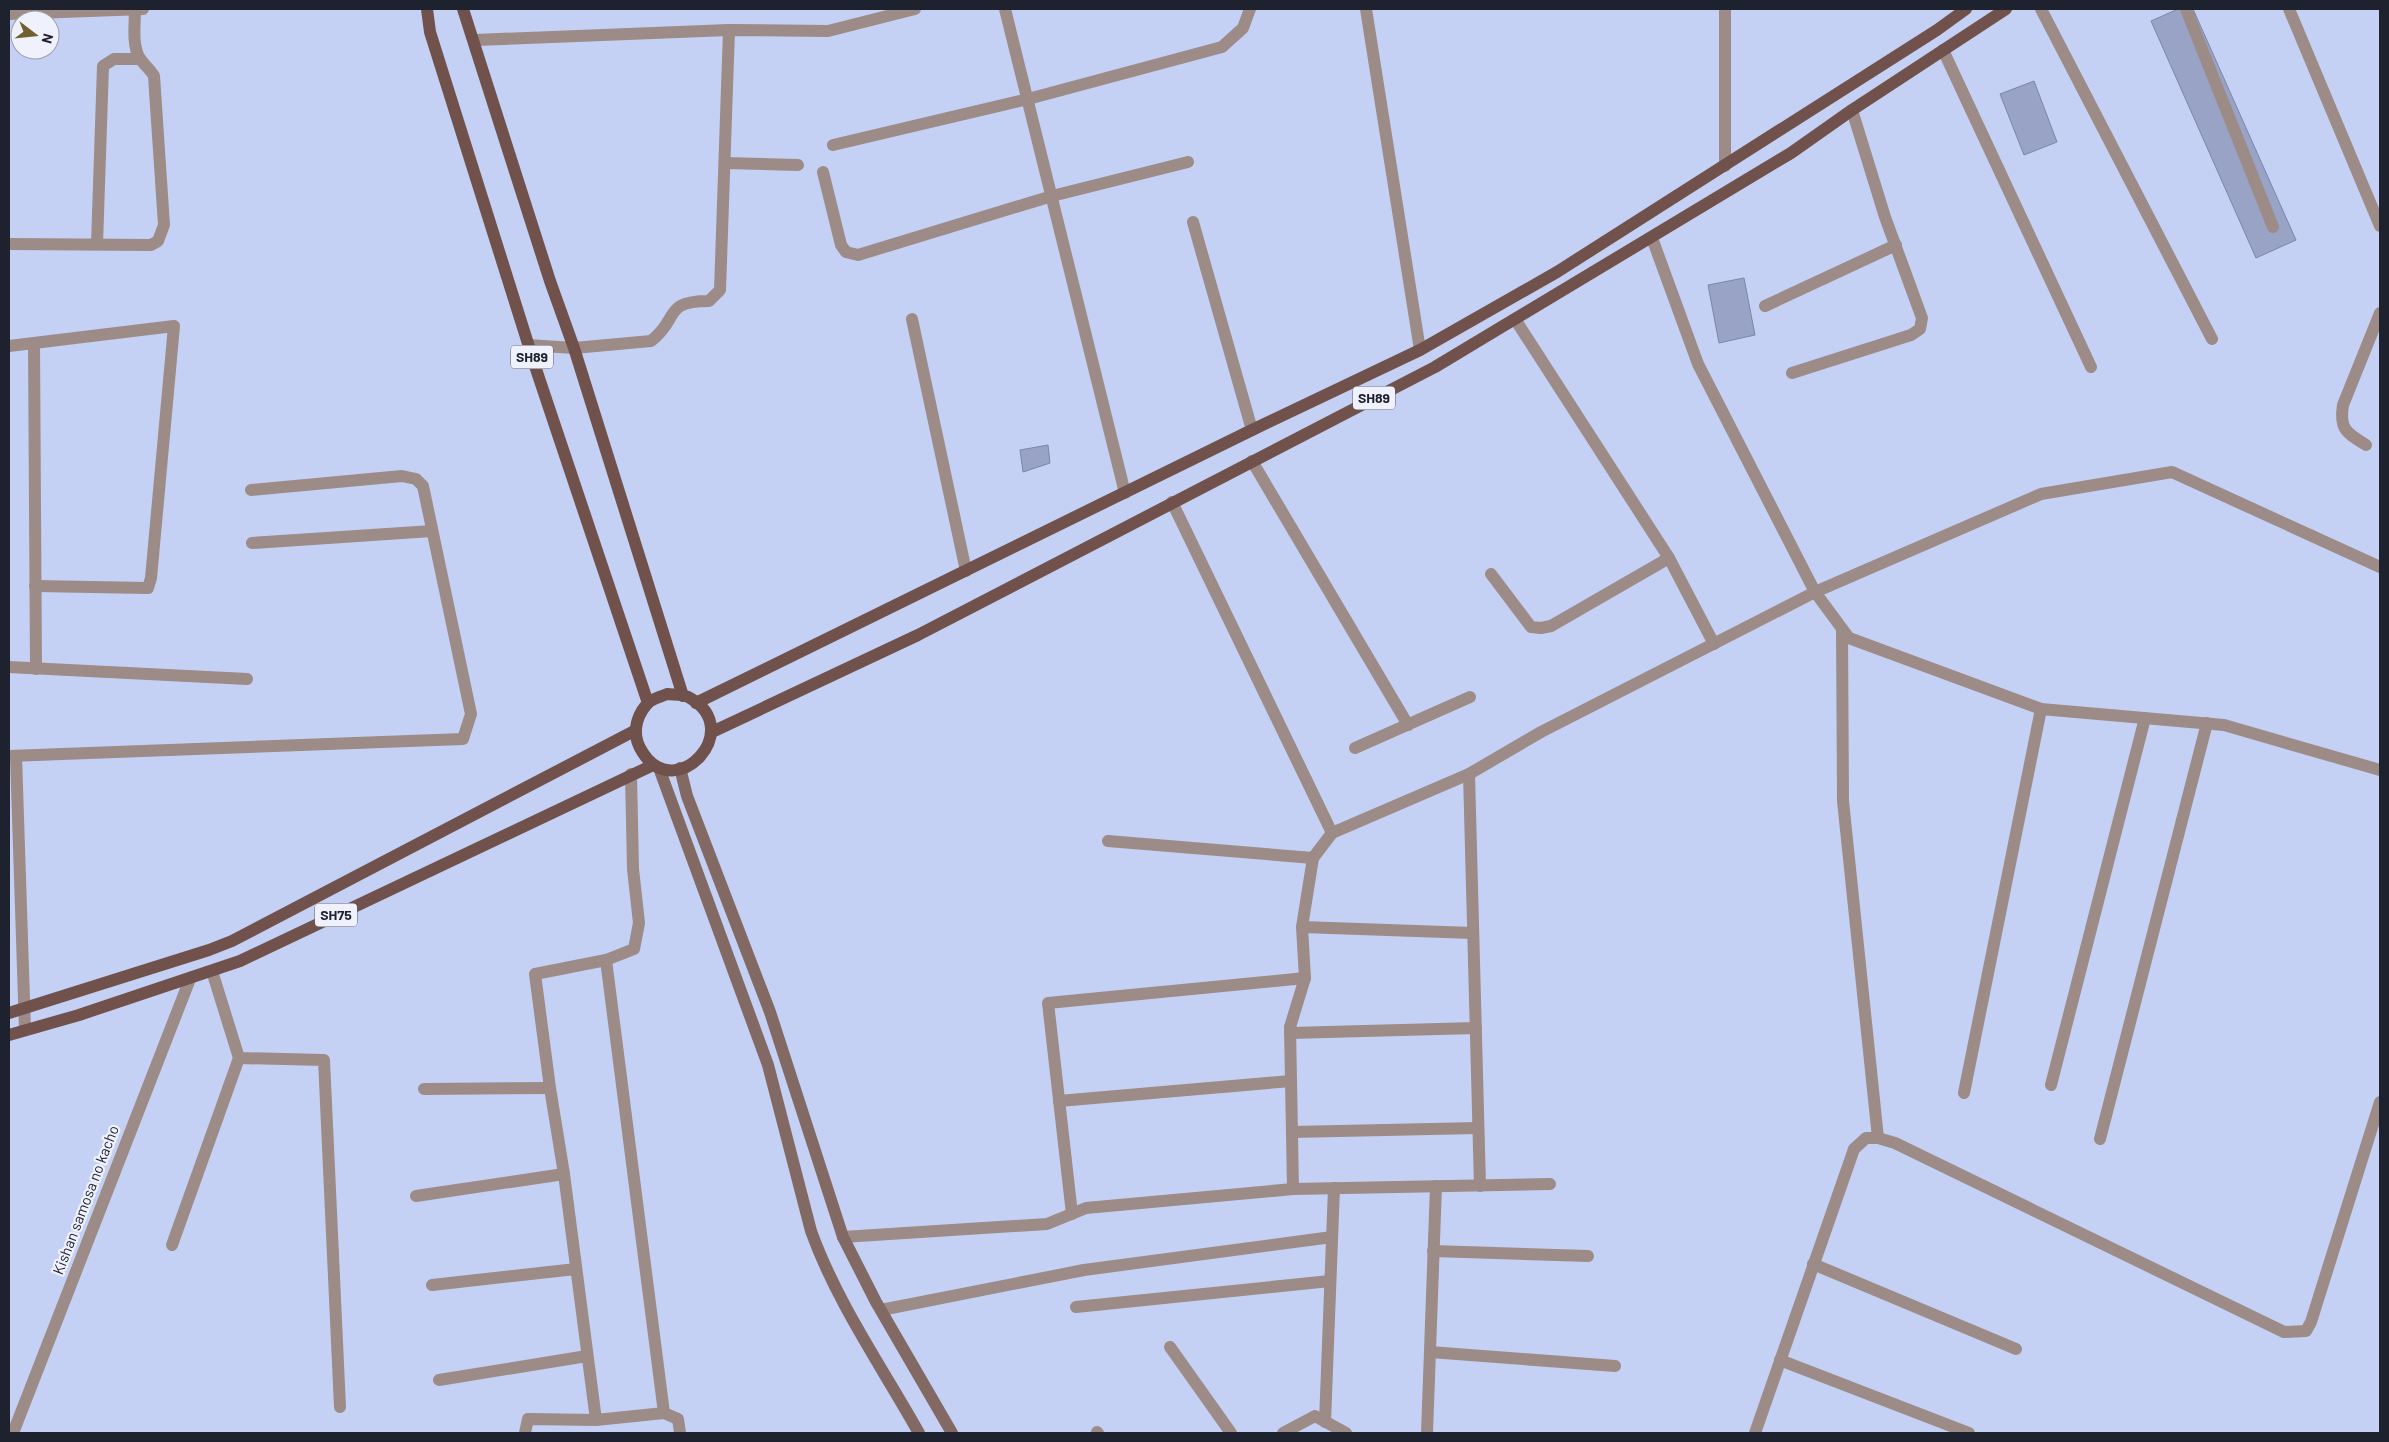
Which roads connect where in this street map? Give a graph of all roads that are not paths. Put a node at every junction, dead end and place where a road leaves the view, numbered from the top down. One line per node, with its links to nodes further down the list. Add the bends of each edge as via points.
1 (135, 9): 2 (street); 15 (street); 19 (street, via 135,47)
2 (143, 9)
3 (427, 9): 42 (main road, SH89, via 433,41)
4 (463, 9): 17 (main road, SH89)
5 (915, 9): 16 (street, via 828,31)
6 (1005, 9): 20 (street)
7 (1250, 9): 20 (street, via 1243,28 1222,47)
8 (1366, 9): 45 (street)
9 (1724, 9): 26 (street)
10 (1966, 9): 26 (main road, SH89)
11 (2006, 9): 18 (main road, SH89)
12 (2041, 9): 40 (street)
13 (2186, 9): 31 (street)
14 (2289, 9): 30 (street)
15 (57, 10)
16 (729, 30): 17 (street); 24 (street)
17 (475, 40): 44 (main road, SH89)
18 (1943, 50): 21 (main road, SH89); 46 (street)
19 (140, 59): 34 (street, via 114,59 103,66); 34 (street, via 154,76 164,225 158,241 151,245)
20 (1028, 99): 22 (street); 28 (street)
21 (1852, 110): 32 (main road, SH89, via 1791,153); 35 (street)
22 (833, 145)
23 (1188, 162): 28 (street)
24 (725, 163): 25 (street); 44 (street, via 722,275 720,290 714,298 683,303 674,309 661,334 651,341)
25 (798, 165)
26 (1725, 166): 45 (main road, SH89, via 1522,293)
27 (823, 172): 28 (street, via 840,245 846,252 858,255)
28 (1052, 196): 52 (street)
29 (1193, 222): 48 (street)
30 (2380, 226)
31 (2273, 227)
32 (1652, 238): 39 (main road, SH89); 61 (street, via 1698,364)
33 (9, 244): 34 (street)
34 (97, 244)
35 (1896, 245): 36 (street); 47 (street, via 1922,318 1920,329 1911,335)
36 (1766, 306)
37 (2380, 313): 49 (street, via 2343,406 2341,419 2345,431)
38 (912, 319): 58 (street)
39 (1515, 320): 50 (main road, SH89, via 1435,367); 56 (street)
40 (2212, 340)
41 (34, 342): 43 (street); 60 (street); 60 (street, via 174,326 148,588)
42 (528, 345): 44 (street); 69 (main road, SH89)
43 (9, 346)
44 (574, 348): 67 (main road, SH89)
45 (1420, 350): 48 (main road, SH89)
46 (2091, 367)
47 (1792, 373)
48 (1252, 430): 52 (main road, SH89)
49 (2366, 445)
50 (1252, 461): 53 (main road, SH89); 74 (street)
51 (251, 490): 54 (street, via 402,476 416,479 423,486)
52 (1125, 493): 58 (main road, SH89)
53 (1172, 502): 76 (main road, SH89, via 918,636); 84 (street)
54 (432, 531): 55 (street); 78 (street, via 471,714 463,739)
55 (252, 542)
56 (1669, 558): 59 (street, via 1551,626 1541,628 1531,627); 63 (street)
57 (2380, 567): 61 (street, via 2172,472 2040,494)
58 (966, 571): 70 (main road, SH89)
59 (1492, 574)
60 (35, 586): 65 (street)
61 (1816, 592): 62 (street); 63 (street)
62 (1842, 630): 71 (street, via 1848,638); 109 (street, via 1844,801)
63 (1714, 644): 83 (street, via 1541,732)
64 (9, 667): 65 (street)
65 (36, 669): 66 (street)
66 (247, 679)
67 (683, 696): 69 (main road, via 667,694); 70 (main road)
68 (1470, 697): 74 (street)
69 (648, 703): 75 (main road, via 636,721)
70 (696, 703): 76 (main road, via 705,711)
71 (2041, 709): 72 (street); 104 (street)
72 (2145, 718): 73 (street); 101 (street)
73 (2207, 724): 81 (street, via 2224,725); 110 (street)
74 (1408, 725): 77 (street)
75 (636, 730): 79 (main road, via 636,743); 93 (main road, SH75, via 232,941)
76 (712, 732): 80 (main road, via 705,753 689,767)
77 (1355, 748)
78 (13, 756): 93 (street)
79 (656, 767): 80 (main road); 82 (main road, SH75); 144 (street, via 768,1065 818,1252 836,1291)
80 (680, 768): 119 (street, via 687,796 770,1012)
81 (2380, 770)
82 (631, 774): 89 (street, via 633,869 639,922 634,949); 90 (main road, SH75, via 240,961)
83 (1469, 774): 84 (street); 88 (street)
84 (1332, 833): 86 (street)
85 (1108, 840): 86 (street)
86 (1312, 858): 87 (street)
87 (1302, 927): 88 (street); 91 (street)
88 (1473, 933): 95 (street)
89 (606, 960): 102 (street, via 535,974); 138 (street)
90 (212, 971): 92 (main road, SH75); 99 (street)
91 (1305, 978): 97 (street); 105 (street, via 1048,1003)
92 (190, 979): 96 (main road, SH75); 141 (street, Kishan samosa no kacho)
93 (24, 1009): 94 (main road, SH75); 96 (street)
94 (9, 1013)
95 (1476, 1028): 97 (street); 107 (street)
96 (25, 1030): 98 (main road, SH75)
97 (1290, 1033): 100 (street)
98 (9, 1035)
99 (239, 1058): 121 (street); 137 (street, via 324,1060)
100 (1291, 1081): 105 (street); 108 (street)
101 (2051, 1084)
102 (550, 1088): 103 (street); 111 (street)
103 (424, 1089)
104 (1964, 1093)
105 (1060, 1101): 118 (street)
106 (2380, 1102): 109 (street, via 2306,1331 2284,1332 1895,1143)
107 (1478, 1128): 108 (street); 114 (street)
108 (1292, 1132): 116 (street)
109 (1878, 1138): 124 (street, via 1866,1138 1854,1149)
110 (2100, 1139)
111 (564, 1174): 117 (street); 125 (street)
112 (1550, 1184): 114 (street)
113 (1436, 1186): 114 (street); 115 (street); 122 (street)
114 (1480, 1186)
115 (1334, 1188): 116 (street); 120 (street)
116 (1293, 1189): 118 (street, via 1086,1208)
117 (416, 1196)
118 (1072, 1214): 119 (street, via 1047,1224)
119 (843, 1237): 129 (street)
120 (1332, 1237): 126 (street); 129 (street, via 1084,1270)
121 (172, 1245)
122 (1433, 1252): 123 (street); 132 (street)
123 (1588, 1256)
124 (1813, 1264): 131 (street); 134 (street)
125 (576, 1269): 127 (street); 133 (street)
126 (1330, 1281): 128 (street); 140 (street)
127 (432, 1285)
128 (1076, 1307)
129 (880, 1310): 145 (street)
130 (1170, 1346): 146 (street)
131 (2016, 1349)
132 (1430, 1352): 135 (street); 149 (street)
133 (587, 1356): 136 (street); 139 (street)
134 (1780, 1360): 150 (street); 151 (street)
135 (1614, 1366)
136 (439, 1380)
137 (340, 1407)
138 (664, 1413): 139 (street); 143 (street, via 678,1419)
139 (596, 1420): 142 (street, via 528,1420)
140 (1325, 1422): 147 (street, via 1315,1416); 148 (street)
141 (13, 1433)
142 (525, 1433)
143 (680, 1433)
144 (920, 1433)
145 (952, 1433)
146 (1231, 1433)
147 (1283, 1433)
148 (1346, 1433)
149 (1427, 1433)
150 (1755, 1433)
151 (1969, 1433)

